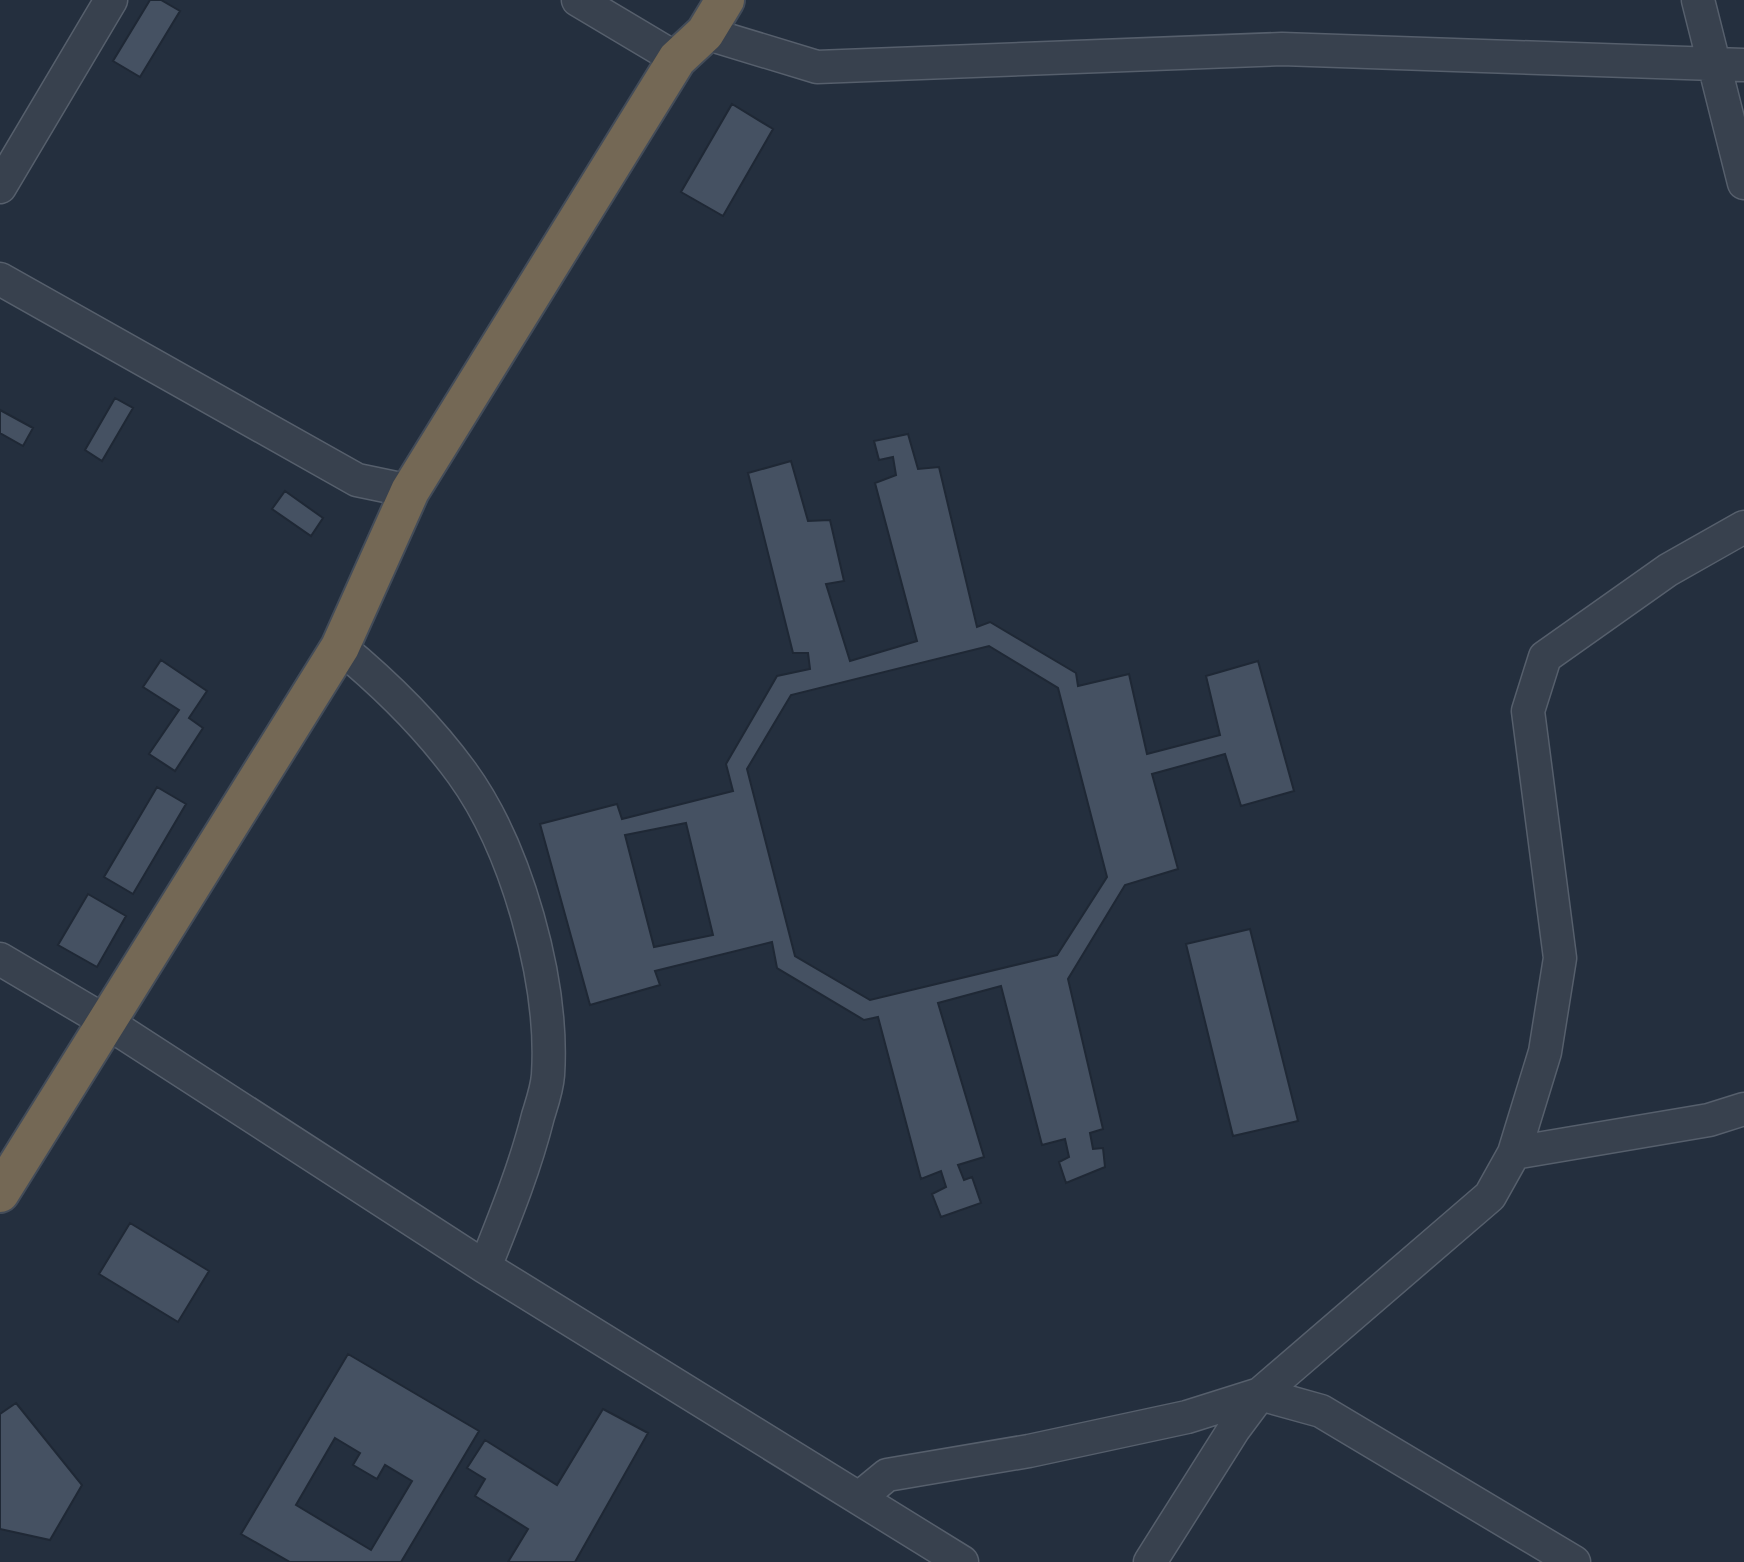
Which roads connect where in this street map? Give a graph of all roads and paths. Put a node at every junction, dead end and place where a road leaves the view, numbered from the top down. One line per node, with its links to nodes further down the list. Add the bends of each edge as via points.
1 (111, 0): 9 (street)
2 (578, 0): 6 (street)
3 (725, 0): 5 (highway)
4 (1698, 0): 7 (street)
5 (705, 33): 6 (highway); 7 (street, via 817,67 1282,49)
6 (677, 59): 11 (highway)
7 (1730, 65): 8 (street)
8 (1744, 183)
9 (0, 187)
10 (0, 279): 11 (street, via 357,480)
11 (410, 491): 13 (highway)
12 (1744, 527): 17 (street, via 1668,570 1545,657 1528,710 1560,958 1545,1052)
13 (340, 647): 15 (highway); 19 (street, via 389,687 463,773 498,836 533,935 546,999 548,1077 530,1149)
14 (0, 960): 15 (street)
15 (106, 1021): 18 (highway); 19 (street)
16 (1744, 1109): 17 (street, via 1709,1120)
17 (1514, 1153): 20 (street, via 1490,1196)
18 (0, 1194)
19 (485, 1267): 21 (street)
20 (1259, 1395): 21 (street, via 1095,1437 887,1475); 23 (street); 24 (street, via 1321,1411)
21 (859, 1498): 22 (street)
22 (962, 1562)
23 (1150, 1562)
24 (1574, 1562)

